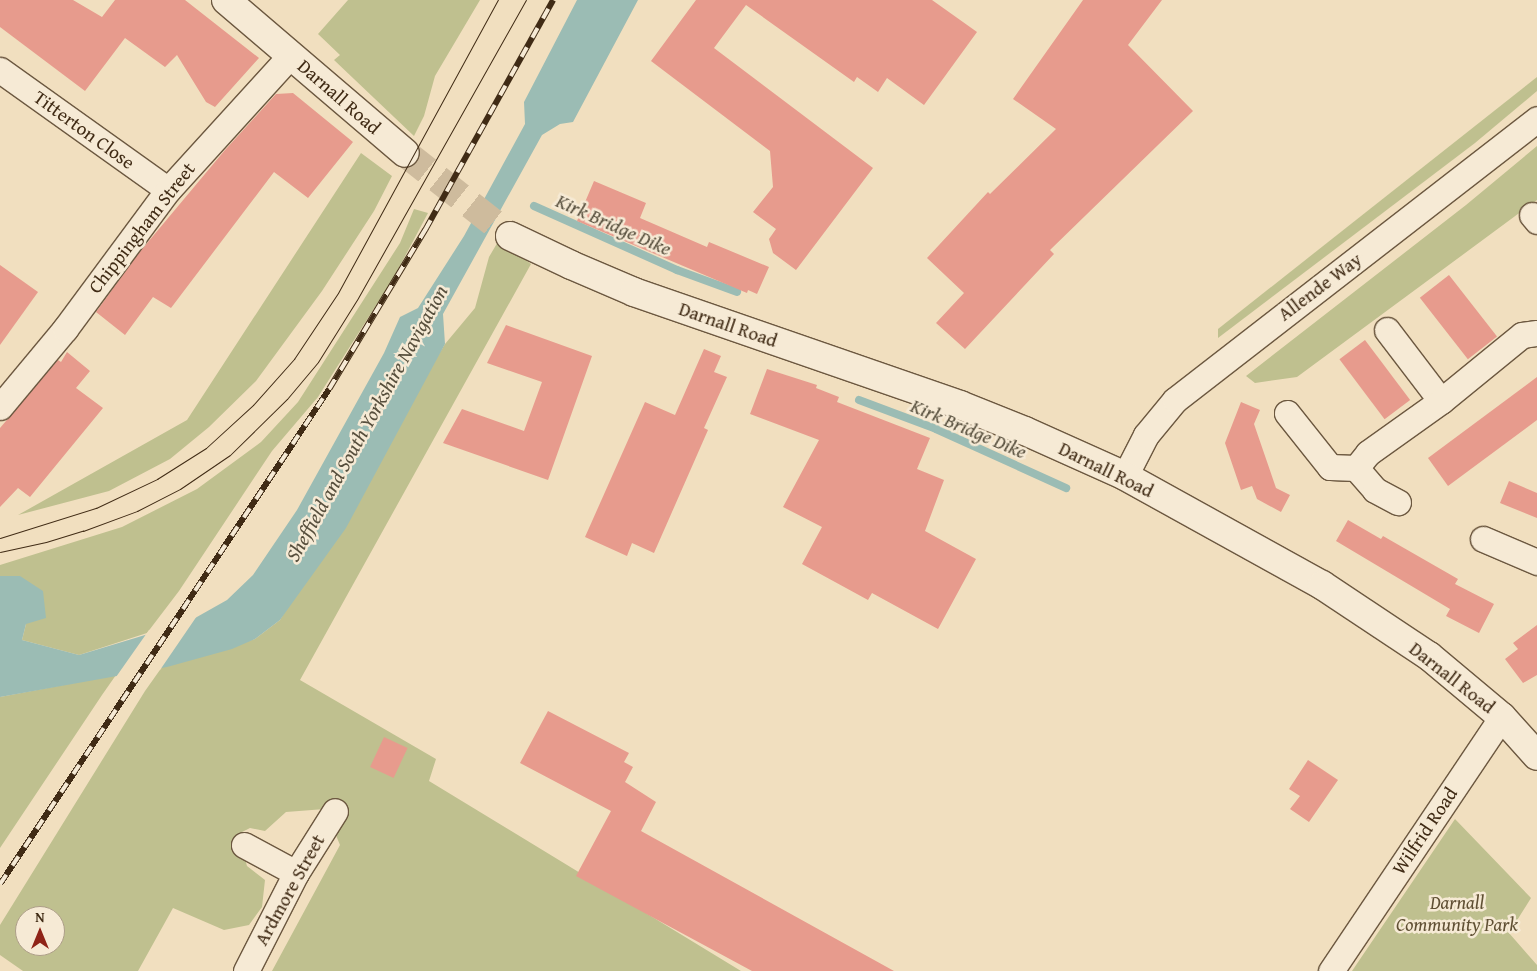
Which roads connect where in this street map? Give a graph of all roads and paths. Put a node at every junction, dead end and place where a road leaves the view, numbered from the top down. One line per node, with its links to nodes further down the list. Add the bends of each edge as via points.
1 (226, 0): 2 (main road, Darnall Road)
2 (282, 48): 5 (main road, Darnall Road); 6 (street, Chippingham Street)
3 (0, 70): 6 (street, Titterton Close)
4 (1537, 119): 14 (street, Allende Way, via 1175,400 1146,435)
5 (405, 153)
6 (168, 190): 11 (street, Chippingham Street, via 65,329)
7 (510, 236): 14 (main road, Darnall Road, via 634,292 960,405)
8 (1387, 330): 10 (street)
9 (1537, 333): 10 (street, via 1522,336)
10 (1440, 401): 13 (street, via 1368,453)
11 (0, 407)
12 (1287, 413): 13 (street, via 1330,467)
13 (1356, 468): 15 (street, via 1374,490)
14 (1124, 476): 18 (main road, Darnall Road, via 1322,585 1429,656)
15 (1398, 502)
16 (1483, 539): 17 (street)
17 (1537, 562)
18 (1502, 717): 19 (main road, Darnall Road); 24 (street, Wilfrid Road)
19 (1537, 756)
20 (336, 811): 22 (street, Ardmore Street)
21 (244, 845): 22 (street)
22 (296, 873): 23 (street, Ardmore Street)
23 (246, 971)
24 (1331, 971)

